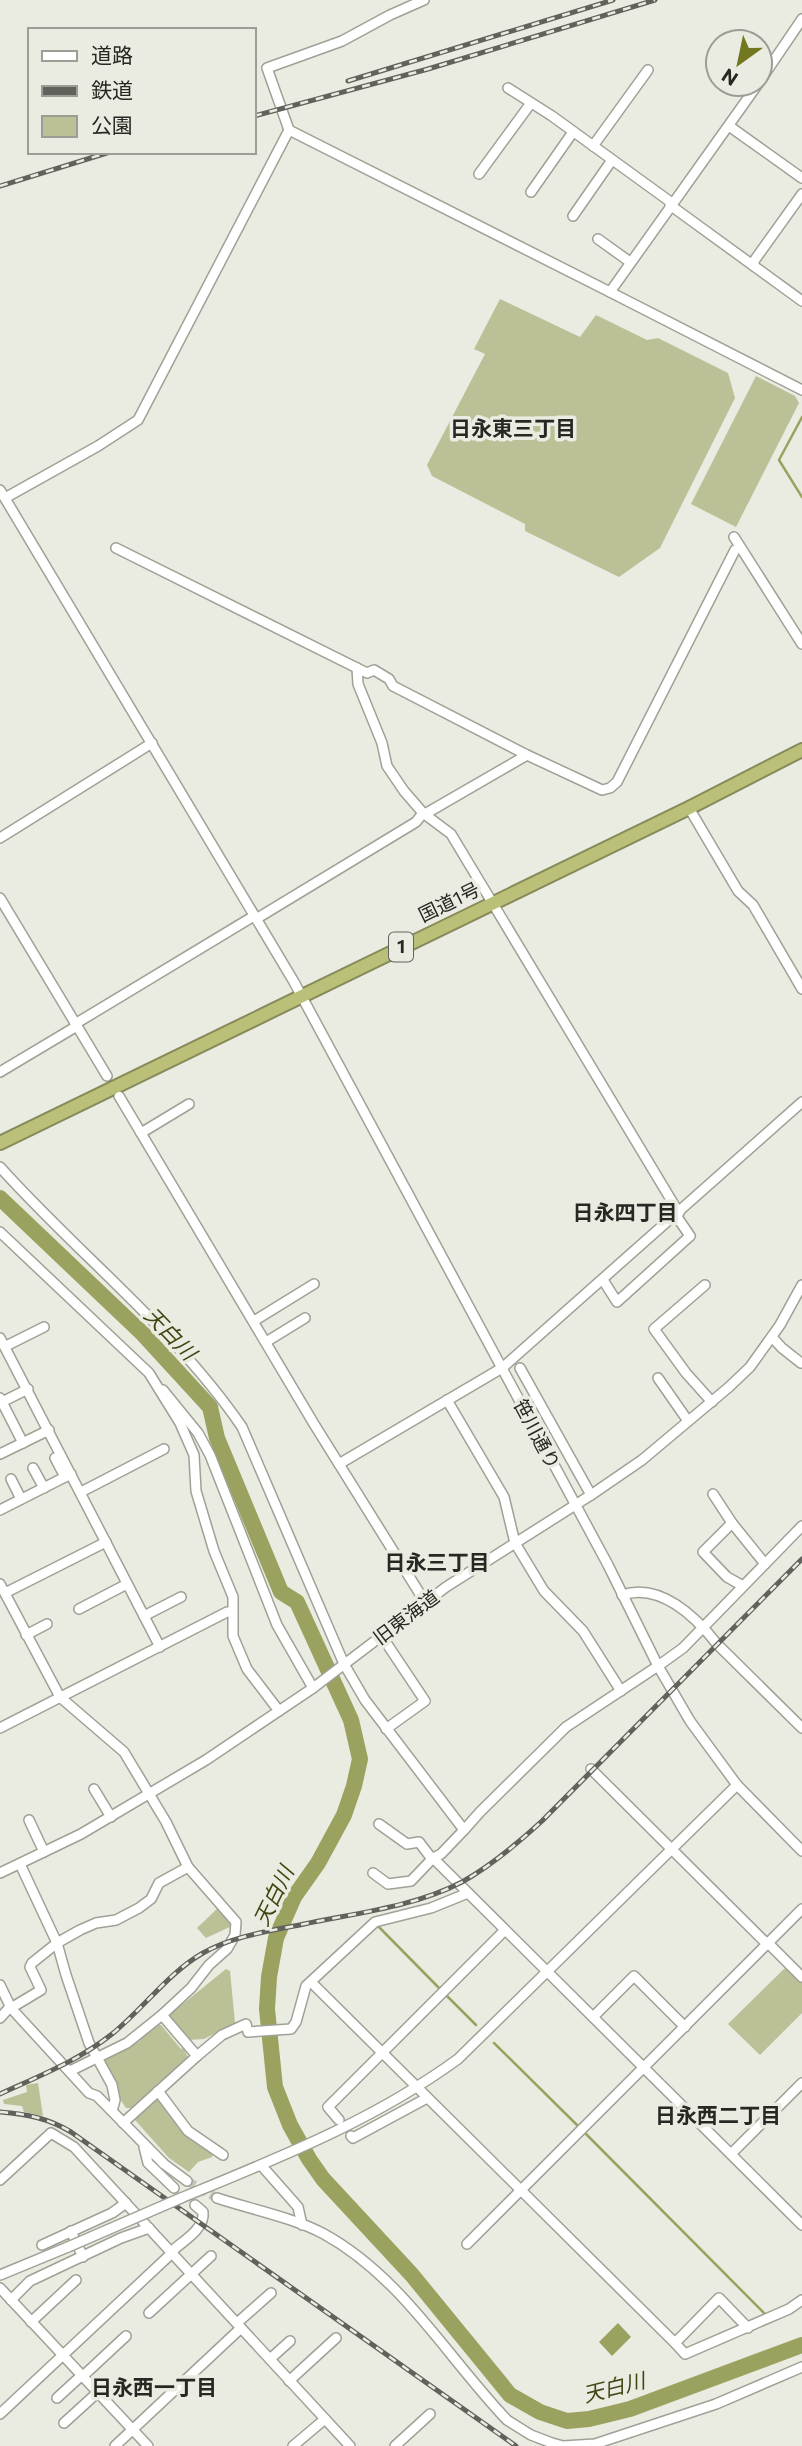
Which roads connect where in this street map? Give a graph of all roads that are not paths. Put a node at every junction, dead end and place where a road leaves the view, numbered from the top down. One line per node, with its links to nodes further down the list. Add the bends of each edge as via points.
1 (424, 0): 9 (street, via 342,41 267,68)
2 (802, 19): 3 (street)
3 (774, 60)
4 (648, 70): 11 (street)
5 (508, 88): 7 (street)
6 (748, 98): 8 (street)
7 (531, 103): 10 (street); 13 (street)
8 (729, 126): 14 (street); 17 (street)
9 (289, 130): 22 (street); 25 (street, via 138,420 98,446)
10 (573, 132): 11 (street); 15 (street)
11 (593, 146): 12 (street)
12 (612, 160): 17 (street); 18 (street)
13 (479, 174)
14 (802, 178)
15 (531, 192)
16 (802, 194): 21 (street)
17 (671, 204): 20 (street); 21 (street)
18 (573, 216)
19 (598, 239): 20 (street)
20 (630, 262): 22 (street)
21 (754, 266): 23 (street)
22 (610, 292): 24 (street)
23 (802, 301)
24 (802, 390)
25 (2, 494): 31 (street, 笹川通り)
26 (734, 537): 29 (street)
27 (116, 548): 30 (street)
28 (735, 550): 33 (street, via 613,787 597,789)
29 (802, 644)
30 (358, 668): 33 (street, via 367,673 374,670 393,686); 35 (street, via 358,684 387,766)
31 (152, 743): 36 (street); 39 (street, 笹川通り)
32 (802, 750): 34 (highway, 国道1号 / 1)
33 (527, 755): 35 (street)
34 (689, 808): 38 (highway, 国道1号 / 1); 40 (street)
35 (424, 813): 38 (street, via 451,834); 39 (street)
36 (0, 838)
37 (0, 898): 42 (street)
38 (493, 902): 41 (highway, 国道1号 / 1); 51 (street)
39 (255, 917): 41 (street, 笹川通り); 42 (street)
40 (802, 989)
41 (300, 997): 49 (highway, 国道1号 / 1); 64 (street, 笹川通り)
42 (76, 1025): 43 (street); 44 (street)
43 (0, 1072)
44 (107, 1076)
45 (120, 1096): 48 (street)
46 (802, 1102): 51 (street)
47 (189, 1104): 48 (street)
48 (141, 1133): 58 (street)
49 (0, 1143)
50 (0, 1167): 112 (street, via 144,1310 220,1395 242,1427)
51 (677, 1214): 53 (street); 53 (street, via 690,1236 617,1302)
52 (0, 1232): 67 (street)
53 (603, 1280): 64 (street)
54 (314, 1284): 58 (street)
55 (705, 1285): 72 (street, via 654,1329)
56 (802, 1285): 60 (street, 旧東海道)
57 (305, 1318): 61 (street)
58 (254, 1321): 61 (street)
59 (44, 1327): 62 (street)
60 (772, 1337): 63 (street); 72 (street, 旧東海道, via 750,1367)
61 (266, 1342): 82 (street)
62 (3, 1344): 68 (street)
63 (800, 1363)
64 (502, 1368): 69 (street); 73 (street, 笹川通り)
65 (520, 1368): 71 (street)
66 (658, 1378): 75 (street)
67 (155, 1381): 105 (street, via 191,1446 196,1491 233,1597); 114 (street, via 210,1455 277,1626)
68 (28, 1389): 70 (street); 77 (street)
69 (447, 1400): 82 (street); 96 (street, via 504,1497)
70 (1, 1401): 78 (street)
71 (538, 1402): 73 (street); 74 (street)
72 (712, 1402): 75 (street, 旧東海道)
73 (526, 1414): 76 (street, 笹川通り)
74 (545, 1416): 76 (street); 89 (street)
75 (688, 1421): 89 (street, 旧東海道)
76 (532, 1426): 91 (street, 笹川通り)
77 (49, 1430): 78 (street); 84 (street)
78 (23, 1443): 80 (street)
79 (164, 1449): 87 (street)
80 (0, 1454)
81 (55, 1458): 84 (street)
82 (339, 1464): 103 (street)
83 (33, 1468): 86 (street)
84 (68, 1475): 86 (street); 87 (street)
85 (11, 1479): 90 (street)
86 (44, 1488): 90 (street)
87 (81, 1493): 95 (street)
88 (713, 1494): 93 (street)
89 (591, 1495): 91 (street, 旧東海道)
90 (21, 1499): 92 (street)
91 (575, 1506): 96 (street, 旧東海道); 101 (street, 笹川通り)
92 (0, 1510)
93 (732, 1523): 97 (street); 99 (street, via 703,1552 727,1577)
94 (802, 1526): 97 (street)
95 (106, 1542): 98 (street); 100 (street)
96 (515, 1543): 103 (street, 旧東海道); 115 (street, via 544,1591 583,1631)
97 (765, 1564): 99 (street)
98 (127, 1584): 104 (street); 106 (street)
99 (743, 1586): 108 (street)
100 (2, 1588): 109 (street)
101 (622, 1595): 108 (street, via 635,1590 671,1600); 113 (street, 笹川通り)
102 (181, 1597): 106 (street)
103 (425, 1602): 110 (street, 旧東海道)
104 (79, 1609)
105 (232, 1612): 111 (street); 117 (street, via 231,1629 247,1669)
106 (144, 1616): 111 (street)
107 (47, 1624): 109 (street)
108 (703, 1627): 113 (street); 119 (street)
109 (26, 1635): 116 (street)
110 (381, 1635): 112 (street, 旧東海道); 120 (street, via 425,1701)
111 (160, 1647): 116 (street)
112 (342, 1665): 114 (street, 旧東海道); 120 (street)
113 (659, 1666): 115 (street); 122 (street, 笹川通り, via 690,1721)
114 (314, 1687): 117 (street, 旧東海道)
115 (621, 1691): 128 (street, via 566,1727)
116 (60, 1697): 118 (street); 124 (street, via 124,1752)
117 (279, 1711): 124 (street, 旧東海道)
118 (0, 1728)
119 (802, 1728)
120 (386, 1729): 128 (street)
121 (591, 1769): 129 (street)
122 (737, 1784): 129 (street); 130 (street, 笹川通り)
123 (94, 1789): 125 (street)
124 (149, 1794): 125 (street, 旧東海道); 134 (street)
125 (111, 1817): 131 (street, 旧東海道)
126 (29, 1820): 131 (street)
127 (379, 1824): 132 (street, via 407,1844 419,1842)
128 (464, 1830): 132 (street)
129 (670, 1850): 141 (street); 142 (street)
130 (802, 1851)
131 (44, 1852): 133 (street, 旧東海道)
132 (432, 1858): 135 (street, via 411,1881 388,1884); 137 (street)
133 (20, 1864): 136 (street, 旧東海道); 140 (street)
134 (188, 1867): 140 (street, via 159,1883 151,1899 139,1908); 147 (street, via 237,1926 227,1950)
135 (373, 1872)
136 (0, 1873)
137 (468, 1892): 139 (street); 144 (street, via 431,1908 375,1922)
138 (802, 1909): 141 (street)
139 (505, 1930): 142 (street); 151 (street)
140 (57, 1943): 146 (street, via 30,1965 41,1990); 152 (street)
141 (767, 1943): 143 (street); 150 (street)
142 (548, 1972): 148 (street); 157 (street, via 482,2038)
143 (802, 1977)
144 (312, 1983): 151 (street); 153 (street, via 303,1991 291,2029 248,2032 246,2024)
145 (0, 1985): 146 (street)
146 (11, 2008): 149 (street); 155 (street)
147 (162, 2015): 152 (street, via 127,2043); 153 (street)
148 (593, 2017): 150 (street, via 634,1976); 154 (street)
149 (0, 2018)
150 (685, 2026): 154 (street)
151 (382, 2053): 157 (street); 161 (street, via 328,2107)
152 (97, 2056): 155 (street); 160 (street, via 111,2085)
153 (197, 2056): 158 (street)
154 (645, 2067): 165 (street); 171 (street)
155 (69, 2071): 160 (street)
156 (802, 2083): 165 (street)
157 (417, 2088): 159 (street); 167 (street, via 383,2109)
158 (158, 2091): 162 (street); 166 (street, via 188,2131)
159 (427, 2098): 163 (street); 171 (street)
160 (112, 2111): 162 (street)
161 (339, 2120)
162 (123, 2123): 164 (street)
163 (351, 2136)
164 (144, 2145): 169 (street); 170 (street, via 148,2163)
165 (731, 2154): 176 (street)
166 (223, 2155)
167 (261, 2165): 175 (street, via 298,2207); 185 (street, bridge)
168 (0, 2180): 173 (street, via 51,2133 84,2156)
169 (187, 2181)
170 (174, 2188)
171 (520, 2191): 179 (street); 197 (street)
172 (217, 2198): 175 (street)
173 (126, 2203): 177 (street); 178 (street)
174 (195, 2205): 181 (street, via 204,2219)
175 (302, 2225): 215 (street, via 340,2244 392,2286 507,2420)
176 (802, 2225)
177 (149, 2228): 181 (street); 183 (street)
178 (71, 2231): 180 (street); 183 (street)
179 (467, 2244)
180 (42, 2245)
181 (172, 2252): 184 (street); 198 (street)
182 (211, 2256): 184 (street)
183 (83, 2257): 188 (street)
184 (192, 2273): 190 (street); 192 (street)
185 (0, 2275)
186 (76, 2280): 191 (street)
187 (271, 2293): 192 (street)
188 (4, 2295): 191 (street)
189 (802, 2300): 193 (street)
190 (149, 2313)
191 (31, 2322): 198 (street)
192 (239, 2326): 199 (street); 209 (street)
193 (748, 2328): 197 (street, via 685,2354); 197 (street, via 719,2298)
194 (126, 2336): 201 (street)
195 (336, 2338): 202 (street)
196 (290, 2341): 199 (street)
197 (675, 2343)
198 (63, 2356): 201 (street); 206 (street)
199 (270, 2359): 202 (street)
200 (802, 2367): 215 (street, via 716,2404 631,2433 595,2444)
201 (82, 2376): 203 (street); 204 (street)
202 (289, 2381): 207 (street)
203 (97, 2393): 208 (street); 209 (street)
204 (57, 2398)
205 (430, 2413): 214 (street)
206 (0, 2414)
207 (325, 2419): 212 (street); 213 (street)
208 (64, 2423)
209 (133, 2431): 210 (street); 211 (street)
210 (115, 2446)
211 (148, 2446)
212 (293, 2446)
213 (350, 2446)
214 (395, 2446)
215 (563, 2446)

